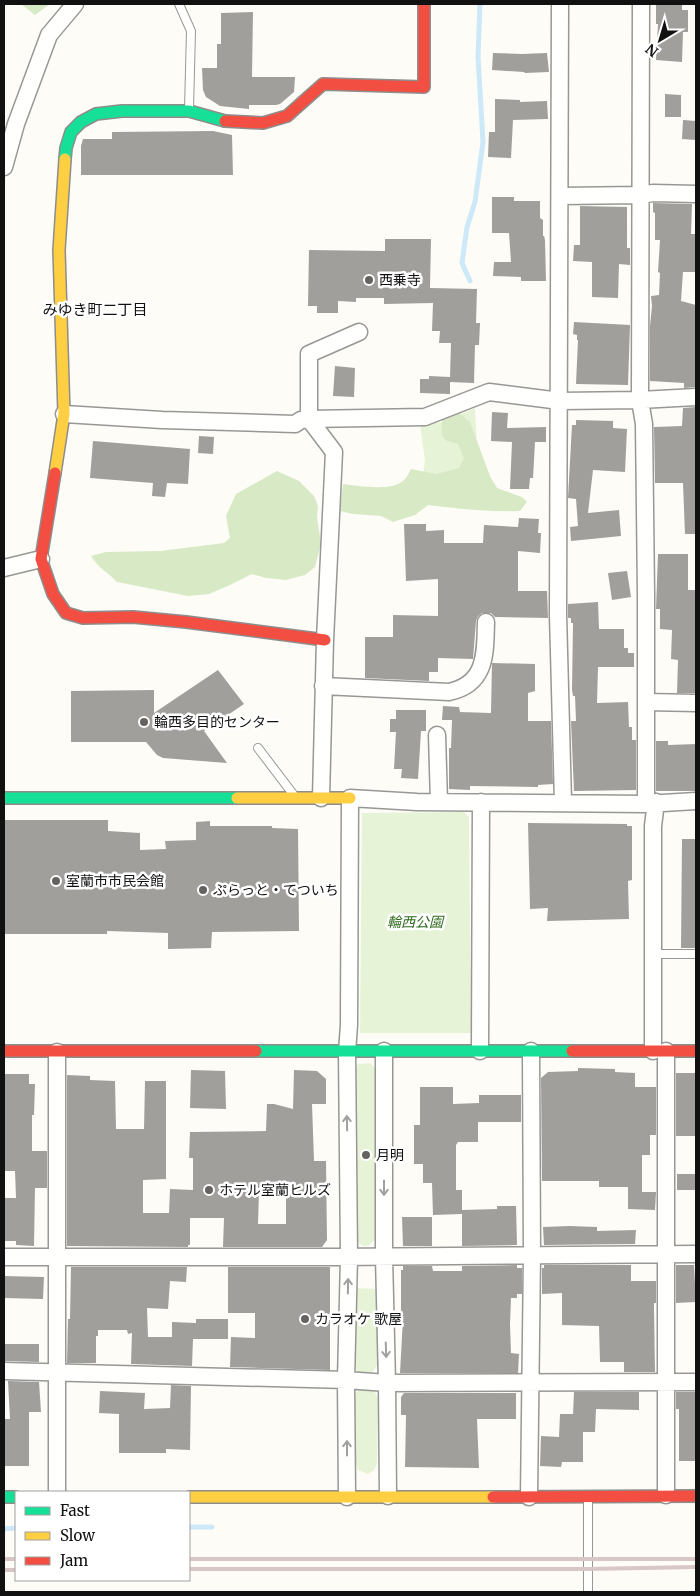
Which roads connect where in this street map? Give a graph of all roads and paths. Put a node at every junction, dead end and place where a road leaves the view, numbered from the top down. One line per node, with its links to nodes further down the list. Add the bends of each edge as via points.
1 (75, 4): 7 (street, via 49,35 16,124)
2 (179, 4): 6 (lane, via 191,31)
3 (424, 4): 6 (street, via 424,87 323,84 287,116 263,123 224,121)
4 (560, 4): 10 (street)
5 (642, 4): 9 (street)
6 (189, 111): 15 (street, via 96,114 71,132 64,166 60,250)
7 (4, 167)
8 (696, 194): 9 (street)
9 (641, 195): 10 (street); 13 (street)
10 (560, 196): 14 (street)
11 (359, 332): 16 (street, via 309,354)
12 (696, 396): 13 (street)
13 (640, 400): 14 (street); 22 (street, via 644,434)
14 (560, 401): 16 (street, via 489,392 425,417); 33 (street, via 558,614)
15 (64, 414): 16 (street, via 295,424); 17 (street)
16 (309, 419): 20 (street, via 334,452)
17 (41, 558): 18 (street); 20 (street, via 53,594 66,612 83,618 186,622)
18 (4, 568)
19 (486, 622): 21 (street, via 482,666 471,683 462,689 449,692)
20 (325, 640): 21 (street)
21 (323, 686): 28 (street)
22 (646, 702): 23 (street); 34 (street)
23 (696, 703)
24 (437, 735): 31 (street)
25 (258, 748): 27 (lane)
26 (4, 798): 27 (street)
27 (296, 798): 28 (street)
28 (321, 798): 29 (street)
29 (350, 798): 31 (street); 43 (street)
30 (696, 801): 34 (street)
31 (439, 802): 32 (street)
32 (480, 802): 33 (street); 38 (street)
33 (563, 802): 34 (street)
34 (651, 803): 35 (street)
35 (654, 954): 36 (lane); 40 (street)
36 (696, 954)
37 (4, 1051): 42 (street)
38 (480, 1051): 39 (street); 44 (street)
39 (531, 1051): 40 (street); 47 (street)
40 (660, 1051): 41 (street); 45 (street)
41 (696, 1051)
42 (57, 1052): 43 (street); 51 (street)
43 (347, 1052): 44 (street); 50 (street, one-way to 43)
44 (384, 1052): 48 (street, one-way to 48)
45 (665, 1254): 46 (street); 47 (street); 55 (street)
46 (696, 1254)
47 (532, 1255): 48 (street); 58 (street)
48 (384, 1256): 50 (street); 57 (street, one-way to 57)
49 (4, 1257): 51 (street)
50 (349, 1257): 51 (street); 54 (street, one-way to 50)
51 (56, 1258): 53 (street)
52 (4, 1372): 53 (street)
53 (57, 1373): 54 (street); 59 (street)
54 (346, 1380): 57 (street); 64 (street, one-way to 54)
55 (667, 1382): 56 (street); 58 (street); 60 (street)
56 (696, 1382)
57 (387, 1383): 58 (street); 61 (street)
58 (530, 1383): 65 (street)
59 (57, 1491)
60 (666, 1495): 62 (street); 66 (street)
61 (388, 1496): 64 (street); 65 (street)
62 (696, 1496)
63 (190, 1497): 64 (street)
64 (347, 1497)
65 (529, 1497): 66 (street)
66 (588, 1497): 67 (lane)
67 (588, 1592)

